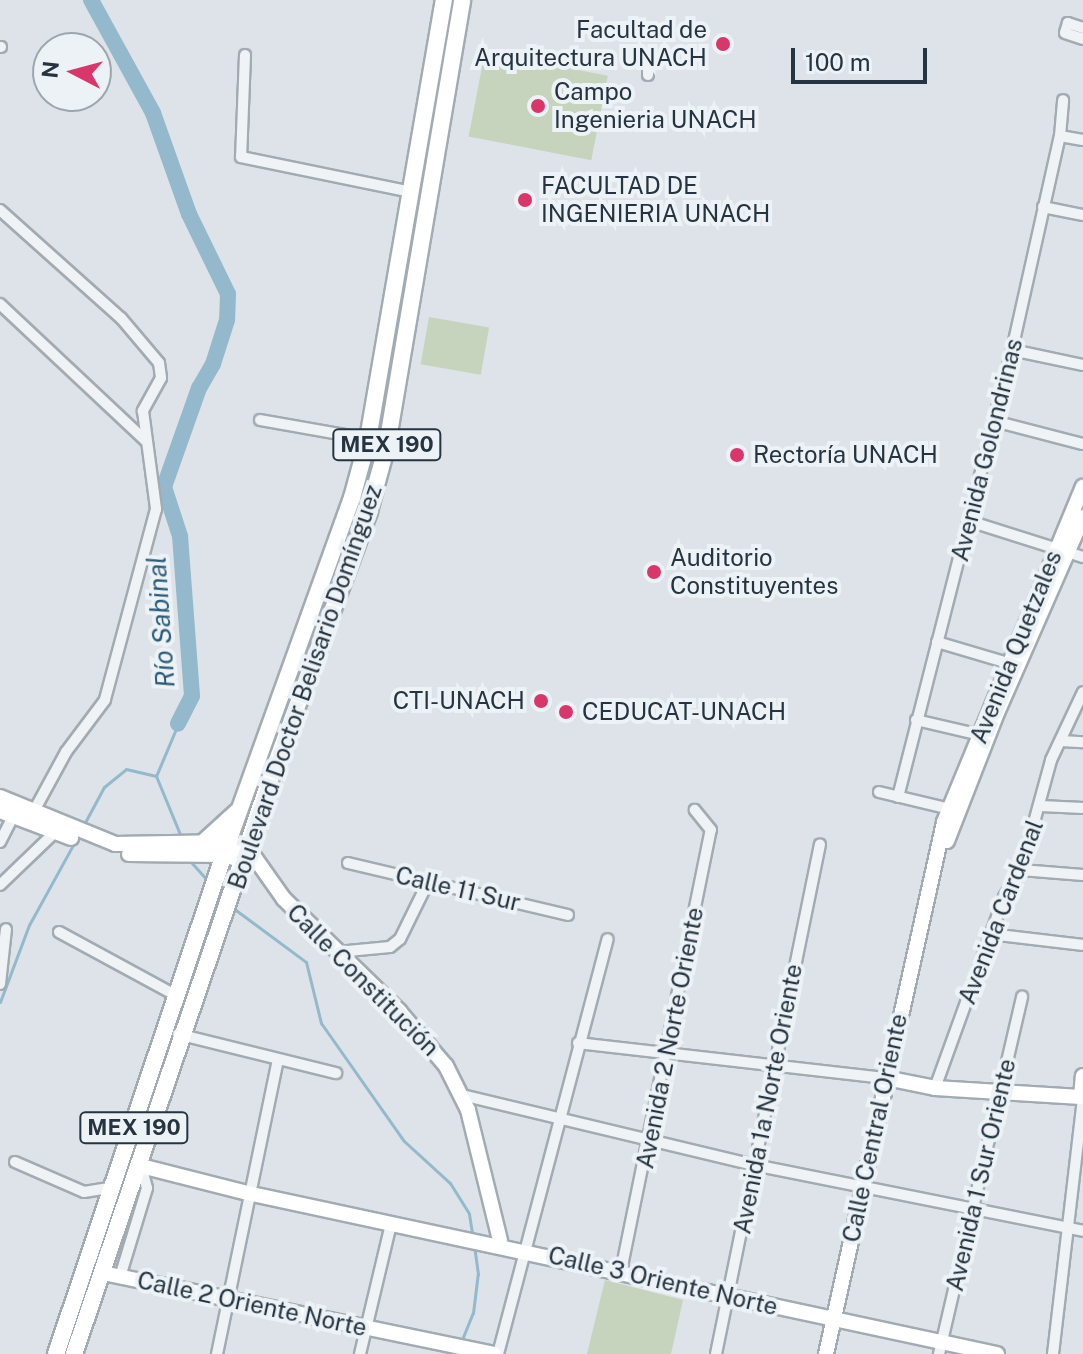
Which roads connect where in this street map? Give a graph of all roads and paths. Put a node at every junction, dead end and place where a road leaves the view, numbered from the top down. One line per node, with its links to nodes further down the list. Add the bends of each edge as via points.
1 (444, 0): 9 (main road, Boulevard Doctor Belisario Domínguez / MEX 190)
2 (462, 0): 47 (main road, Boulevard Doctor Belisario Domínguez / MEX 190, via 387,445)
3 (1083, 28): 4 (street, via 1068,23 1065,33)
4 (1083, 39)
5 (245, 55): 9 (street, via 241,157)
6 (1063, 100): 7 (street, Avenida Golondrinas)
7 (1060, 136): 8 (street); 10 (street, Avenida Golondrinas)
8 (1083, 140)
9 (411, 192): 18 (main road, Boulevard Doctor Belisario Domínguez / MEX 190)
10 (1043, 207): 12 (street); 14 (street, Avenida Golondrinas)
11 (0, 210): 19 (street, via 91,289 159,363 161,378 143,411)
12 (1083, 215)
13 (0, 304): 19 (street)
14 (1012, 350): 15 (street); 17 (street, Avenida Golondrinas)
15 (1083, 365)
16 (260, 420): 18 (street)
17 (994, 421): 20 (street); 23 (street, Avenida Golondrinas)
18 (368, 439): 36 (main road, Boulevard Doctor Belisario Domínguez / MEX 190, via 345,519)
19 (145, 440): 40 (street, via 156,509 105,700 66,752)
20 (1083, 444)
21 (1083, 487): 24 (main road, Avenida Quetzales)
22 (1083, 517): 24 (main road, Avenida Quetzales)
23 (969, 521): 24 (street); 25 (street, Avenida Golondrinas)
24 (1070, 551): 26 (main road, Avenida Quetzales); 29 (main road, Avenida Quetzales)
25 (937, 642): 26 (street); 28 (street, Avenida Golondrinas)
26 (1008, 663): 29 (main road, Avenida Quetzales)
27 (1083, 692): 30 (street, Avenida Cardenal)
28 (916, 720): 29 (street); 34 (street, Avenida Golondrinas)
29 (983, 736): 39 (main road, Avenida Quetzales)
30 (1061, 741): 31 (street); 35 (street, Avenida Cardenal)
31 (1083, 742)
32 (879, 792): 34 (street)
33 (0, 797): 40 (main road)
34 (898, 797): 39 (street)
35 (1041, 806): 37 (street); 49 (street, Avenida Cardenal)
36 (241, 808): 45 (main road); 46 (main road, Boulevard Doctor Belisario Domínguez / MEX 190)
37 (1083, 808)
38 (695, 810): 67 (street, Avenida 2 Norte Oriente, via 711,830)
39 (954, 810): 53 (main road, Avenida Quetzales)
40 (34, 811): 42 (main road)
41 (6, 814): 42 (main road); 43 (street)
42 (64, 832): 45 (main road, via 127,854); 52 (street)
43 (0, 842)
44 (820, 844): 69 (street, Avenida 1a Norte Oriente)
45 (199, 847): 46 (main road)
46 (224, 855): 47 (main road); 62 (main road, Boulevard Doctor Belisario Domínguez / MEX 190)
47 (247, 861): 60 (main road, Calle Constitución); 65 (main road, Boulevard Doctor Belisario Domínguez / MEX 190)
48 (348, 863): 51 (street, Calle 11 Sur)
49 (1021, 870): 50 (street); 57 (street, Avenida Cardenal)
50 (1083, 875)
51 (428, 882): 54 (street, Calle 11 Sur); 60 (street, via 400,939 390,947)
52 (0, 885)
53 (923, 903): 72 (main road, Calle Central Oriente)
54 (568, 915)
55 (6, 929): 61 (street)
56 (59, 932): 62 (street)
57 (990, 934): 59 (street); 73 (street, Avenida Cardenal)
58 (608, 939): 66 (street)
59 (1083, 945)
60 (335, 952): 75 (main road, Calle Constitución, via 426,1039)
61 (0, 984)
62 (177, 996): 64 (main road, Boulevard Doctor Belisario Domínguez / MEX 190)
63 (1022, 996): 74 (street, Avenida 1 Sur Oriente)
64 (165, 1031): 65 (street); 78 (main road, Boulevard Doctor Belisario Domínguez / MEX 190)
65 (185, 1036): 68 (street); 82 (main road, Boulevard Doctor Belisario Domínguez / MEX 190)
66 (578, 1043): 67 (street); 77 (street)
67 (667, 1054): 69 (street); 79 (street, Avenida 2 Norte Oriente)
68 (278, 1060): 70 (street); 85 (street)
69 (773, 1065): 72 (street); 81 (street, Avenida 1a Norte Oriente)
70 (336, 1073)
71 (1083, 1076): 76 (main road)
72 (886, 1078): 73 (main road); 83 (main road, Calle Central Oriente)
73 (935, 1088): 74 (main road)
74 (1003, 1089): 76 (main road); 86 (street, Avenida 1 Sur Oriente)
75 (462, 1095): 77 (street); 90 (main road, Calle Constitución)
76 (1082, 1097): 88 (street)
77 (557, 1121): 79 (street); 91 (street)
78 (132, 1133): 82 (main road); 84 (main road, Boulevard Doctor Belisario Domínguez / MEX 190)
79 (651, 1142): 81 (street); 92 (street, Avenida 2 Norte Oriente)
80 (15, 1162): 84 (street, via 84,1192)
81 (754, 1165): 83 (street); 95 (street, Avenida 1a Norte Oriente)
82 (141, 1166): 84 (main road); 85 (main road); 93 (main road, Boulevard Doctor Belisario Domínguez / MEX 190)
83 (861, 1185): 86 (street); 96 (main road, Calle Central Oriente)
84 (114, 1187): 99 (main road, Boulevard Doctor Belisario Domínguez / MEX 190)
85 (252, 1194): 87 (main road); 94 (street)
86 (973, 1208): 88 (street); 98 (street, Avenida 1 Sur Oriente)
87 (391, 1224): 90 (main road, Calle 3 Oriente Norte); 97 (street)
88 (1066, 1228): 89 (street); 107 (street)
89 (1083, 1231)
90 (496, 1242): 91 (main road, Calle 3 Oriente Norte)
91 (527, 1251): 92 (main road, Calle 3 Oriente Norte); 103 (street)
92 (621, 1271): 95 (main road, Calle 3 Oriente Norte)
93 (111, 1275): 94 (main road, Calle 2 Oriente Norte); 100 (main road, Boulevard Doctor Belisario Domínguez / MEX 190)
94 (229, 1297): 97 (main road, Calle 2 Oriente Norte); 101 (street)
95 (730, 1297): 96 (main road, Calle 3 Oriente Norte); 104 (street, Avenida 1a Norte Oriente)
96 (834, 1319): 98 (main road, Calle 3 Oriente Norte); 105 (main road, Calle Central Oriente)
97 (366, 1328): 102 (street); 103 (main road, Calle 2 Oriente Norte)
98 (940, 1347): 106 (main road, Calle 3 Oriente Norte)
99 (56, 1354)
100 (74, 1354)
101 (217, 1354)
102 (360, 1354)
103 (496, 1354)
104 (716, 1354)
105 (826, 1354)
106 (997, 1354)
107 (1053, 1354)

